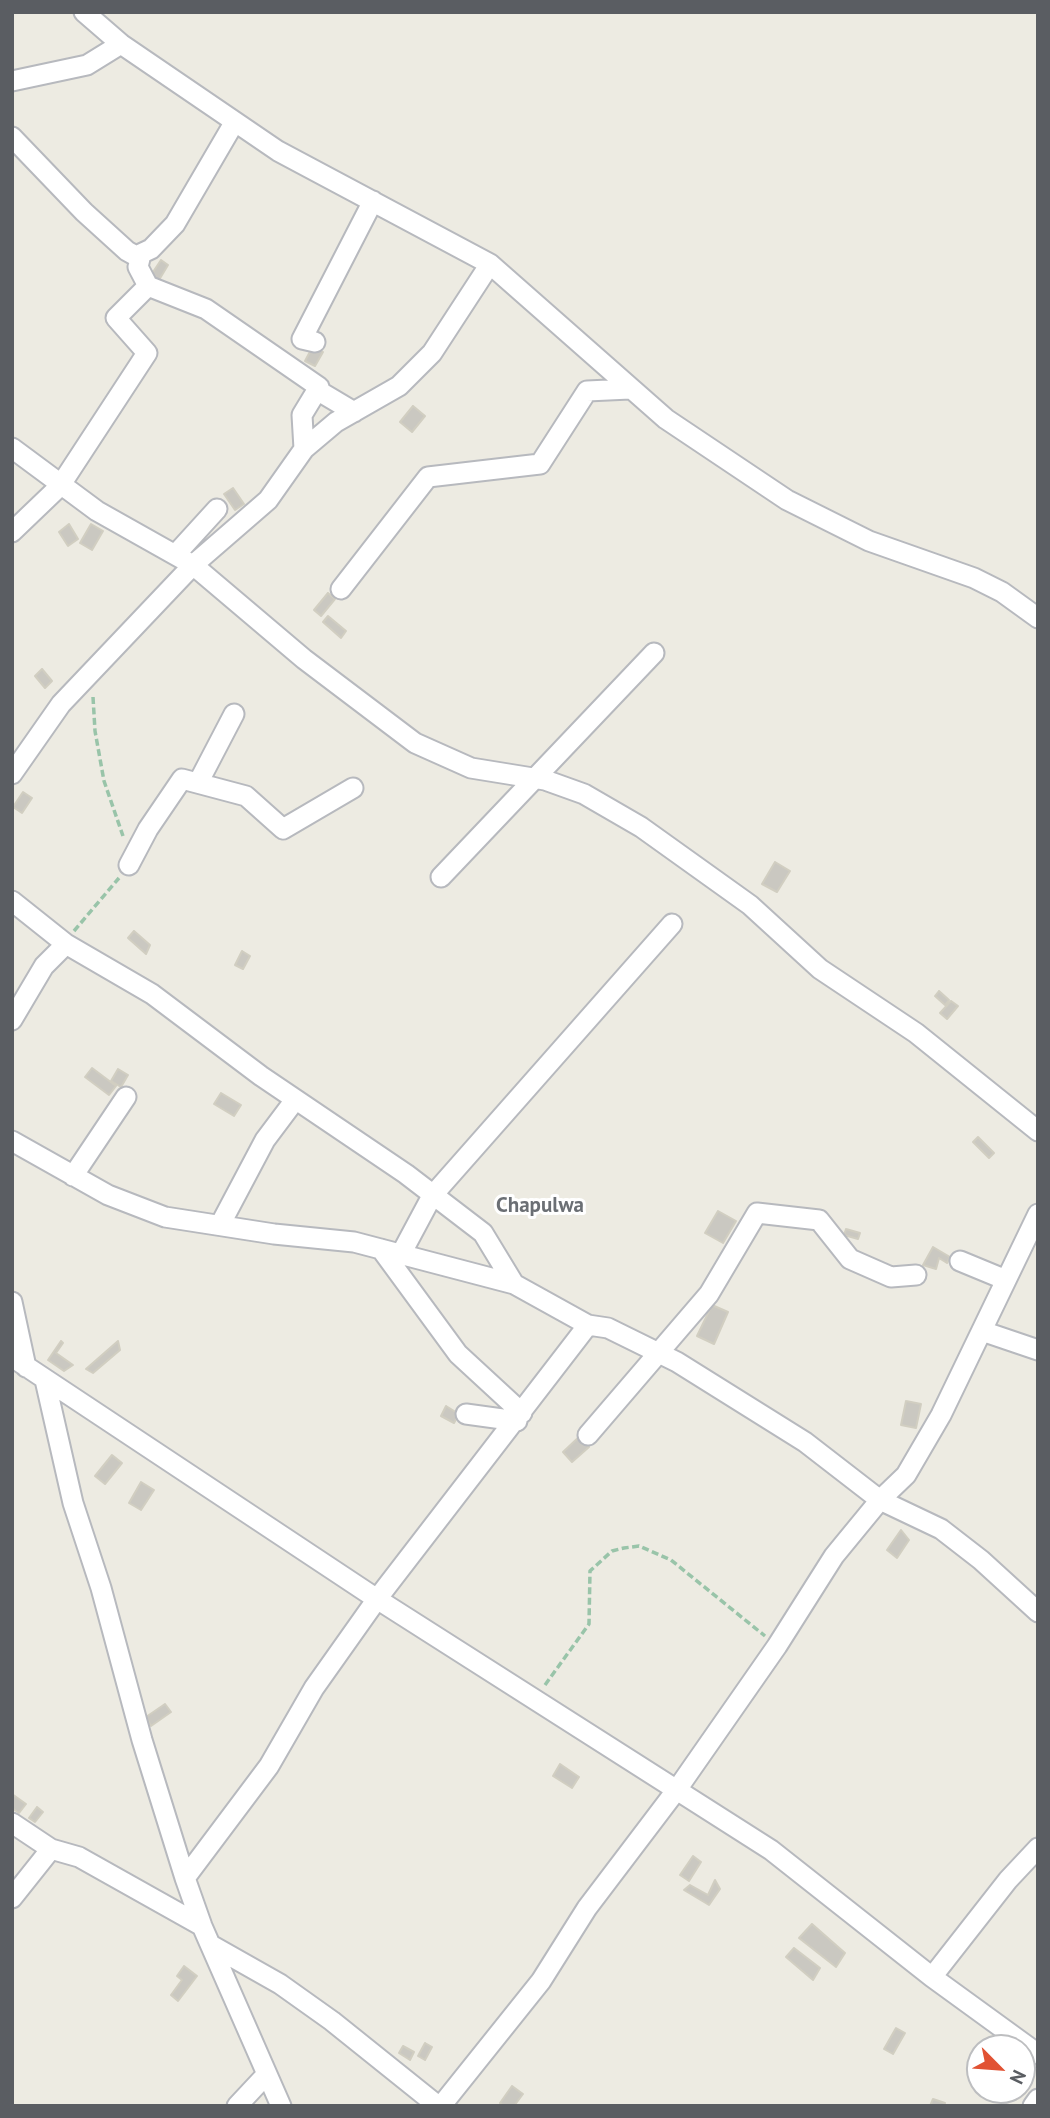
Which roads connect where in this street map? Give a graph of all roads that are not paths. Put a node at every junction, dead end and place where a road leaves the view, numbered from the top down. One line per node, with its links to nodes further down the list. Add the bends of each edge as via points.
1 (84, 12): 2 (street)
2 (121, 44): 3 (street, via 87,65); 4 (street)
3 (12, 80)
4 (234, 123): 6 (street); 7 (street, via 175,224 151,250)
5 (12, 137): 7 (street, via 127,251)
6 (373, 201): 8 (street); 10 (street, via 302,339)
7 (141, 254): 9 (street, via 138,267)
8 (490, 264): 11 (street); 13 (street, via 432,354 399,386)
9 (148, 286): 12 (street, via 206,309 300,371); 16 (street, via 116,317 147,353)
10 (315, 342)
11 (630, 389): 21 (street, via 587,391 540,464 428,477); 22 (street, via 666,419 787,500 869,541 974,578)
12 (317, 390): 13 (street); 15 (street, via 302,415)
13 (354, 412): 15 (street)
14 (12, 448): 16 (street)
15 (304, 449): 20 (street, via 268,500)
16 (60, 486): 18 (street); 19 (street, via 120,526)
17 (217, 509): 19 (street)
18 (12, 532)
19 (176, 554): 20 (street)
20 (193, 565): 25 (street, via 61,704); 26 (street, via 304,659 415,743 471,768)
21 (341, 589)
22 (1038, 618)
23 (654, 653): 26 (street)
24 (234, 715): 27 (street)
25 (12, 774)
26 (534, 779): 30 (street); 37 (street, via 584,794 641,827 750,905 820,969 916,1032)
27 (198, 783): 28 (street, via 246,796 283,829); 29 (street, via 183,779)
28 (354, 788)
29 (129, 865)
30 (441, 877)
31 (12, 901): 33 (street)
32 (672, 924): 40 (street)
33 (66, 944): 34 (street, via 44,966); 36 (street, via 152,994)
34 (12, 1020)
35 (126, 1097): 39 (street)
36 (295, 1100): 40 (street); 42 (street, via 265,1140)
37 (1038, 1130)
38 (12, 1141): 39 (street)
39 (73, 1175): 42 (street, via 135,1207 165,1217)
40 (432, 1196): 44 (street); 48 (street, via 483,1233)
41 (1038, 1214): 47 (street)
42 (220, 1225): 43 (street)
43 (381, 1249): 44 (street); 57 (street, via 458,1354)
44 (401, 1254): 48 (street)
45 (960, 1261): 47 (street)
46 (916, 1275): 53 (street, via 891,1277 850,1259 819,1220 757,1213 709,1294)
47 (1006, 1280): 51 (street)
48 (514, 1284): 50 (street)
49 (12, 1302): 54 (street)
50 (588, 1325): 53 (street, via 608,1328); 57 (street)
51 (982, 1331): 52 (street); 59 (street, via 942,1415 906,1475)
52 (1038, 1350)
53 (657, 1353): 58 (street); 59 (street, via 805,1442)
54 (19, 1362): 55 (street)
55 (45, 1380): 60 (street); 66 (street, via 73,1503)
56 (466, 1415): 57 (street)
57 (520, 1417): 60 (street)
58 (588, 1435)
59 (880, 1500): 61 (street, via 941,1529); 62 (street, via 834,1556 778,1646)
60 (377, 1599): 62 (street); 66 (street, via 314,1688 269,1766)
61 (1035, 1603)
62 (678, 1788): 70 (street, via 771,1850); 76 (street, via 587,1908 541,1981)
63 (12, 1822): 65 (street)
64 (1038, 1848): 70 (street)
65 (51, 1849): 67 (street); 68 (street, via 79,1857)
66 (185, 1878): 68 (street)
67 (12, 1898)
68 (202, 1926): 69 (street)
69 (211, 1945): 72 (street); 76 (street, via 280,1984)
70 (932, 1977): 71 (street)
71 (1038, 2054)
72 (266, 2076): 74 (street); 75 (street)
73 (1038, 2099): 77 (street)
74 (237, 2106)
75 (281, 2106)
76 (439, 2106)
77 (1033, 2106)

